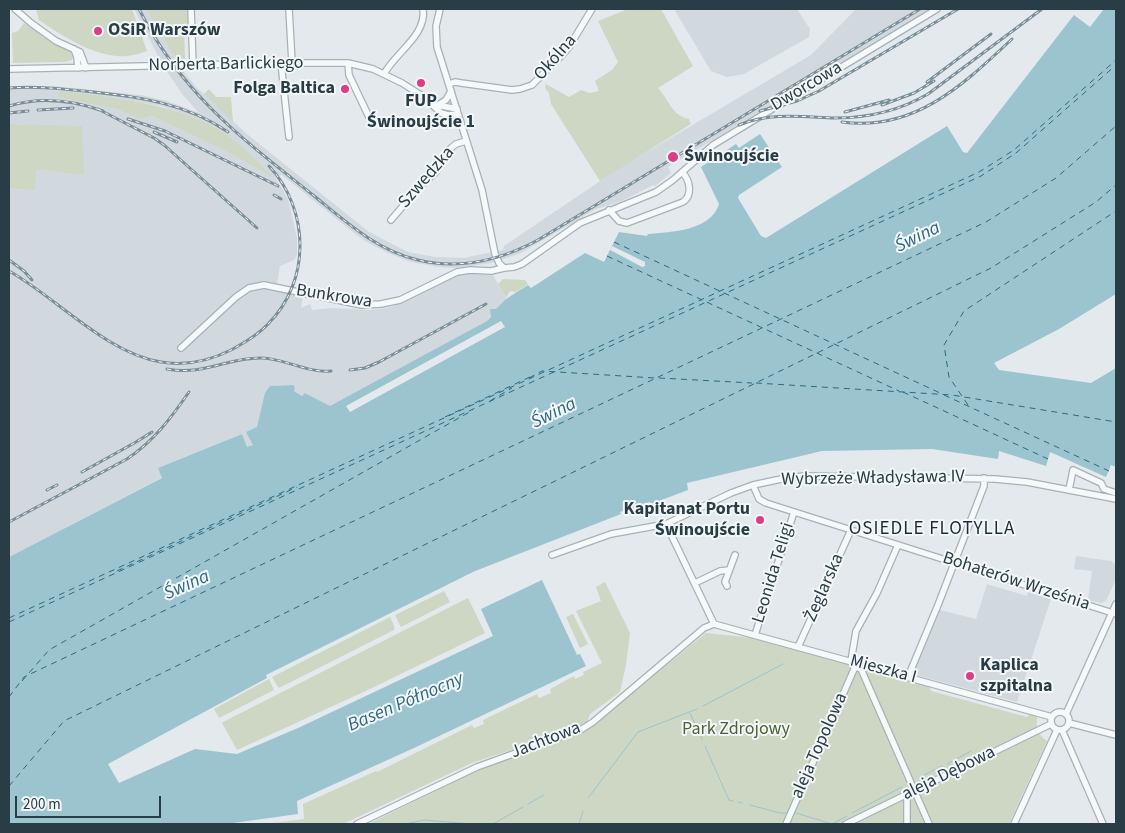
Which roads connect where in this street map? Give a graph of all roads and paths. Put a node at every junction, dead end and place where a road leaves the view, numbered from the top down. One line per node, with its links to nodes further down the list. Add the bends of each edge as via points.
1 (15, 9): 8 (street, via 56,41)
2 (191, 9): 12 (street)
3 (289, 9): 10 (street)
4 (423, 9): 16 (street, via 420,29)
5 (440, 9): 17 (street, via 436,26 437,47)
6 (592, 9): 17 (street, Okólna, via 569,47 532,85 512,90 455,82)
7 (937, 9): 24 (street, Dworcowa, via 713,145)
8 (74, 49): 13 (street); 14 (street, via 80,52)
9 (281, 63): 10 (street, Norberta Barlickiego); 12 (street, Norberta Barlickiego); 22 (street)
10 (292, 63): 11 (street, Norberta Barlickiego)
11 (348, 64): 16 (street, Norberta Barlickiego); 21 (street, via 349,75)
12 (193, 65): 14 (street, Norberta Barlickiego)
13 (78, 68): 14 (street, Norberta Barlickiego); 15 (street, Norberta Barlickiego)
14 (86, 68)
15 (9, 70)
16 (384, 74): 19 (street, Norberta Barlickiego)
17 (449, 84): 18 (street)
18 (451, 91): 19 (street, via 446,100); 20 (street)
19 (435, 105): 20 (street, Norberta Barlickiego, via 441,113)
20 (458, 111): 23 (street)
21 (369, 117)
22 (289, 137)
23 (466, 141): 26 (street, Szwedzka, via 453,146 435,173); 27 (street, via 482,190 495,254)
24 (682, 172): 25 (street, Dworcowa, via 656,192); 25 (street, via 690,194 683,202 627,222 619,220)
25 (609, 210): 27 (street, Dworcowa, via 569,229 522,264)
26 (391, 220)
27 (504, 268): 28 (street, Bunkrowa, via 457,272 400,300 372,305 269,285 254,286 241,293)
28 (181, 348)
29 (984, 478): 30 (street, Wybrzeże Władysława IV, via 805,476); 31 (street, Wybrzeże Władysława IV); 40 (street, via 984,486)
30 (753, 485): 34 (street, Bohaterów Września, via 761,501); 35 (street, Wybrzeże Władysława IV)
31 (1069, 490): 32 (street, via 1072,473 1101,483 1104,489); 33 (street, Wybrzeże Władysława IV)
32 (1116, 493)
33 (1116, 499)
34 (794, 512): 36 (street, Bohaterów Września); 47 (street, Leonida Teligi)
35 (666, 524): 38 (street, Wybrzeże Władysława IV, via 604,536); 42 (street)
36 (851, 530): 37 (street, Bohaterów Września); 48 (street, Żeglarska)
37 (898, 545): 40 (street, Bohaterów Września); 49 (street, via 856,631)
38 (552, 556)
39 (735, 556): 41 (street)
40 (955, 562): 45 (street, Bohaterów Września); 50 (street)
41 (729, 570): 42 (street); 43 (street)
42 (695, 583): 46 (street)
43 (727, 586)
44 (1116, 604): 45 (street)
45 (1115, 613): 51 (street)
46 (714, 624): 47 (street, Mieszka I); 58 (street, Jachtowa, via 704,628 582,729 477,767)
47 (755, 635): 48 (street, Mieszka I)
48 (798, 647): 49 (street, Mieszka I)
49 (851, 661): 50 (street, Mieszka I)
50 (908, 677): 52 (street, Mieszka I)
51 (1066, 714): 52 (street, via 1059,712); 53 (street)
52 (1052, 721): 54 (street); 56 (street, aleja Dębowa)
53 (1069, 722): 54 (street, via 1067,727); 55 (street)
54 (1059, 730): 63 (street); 64 (street)
55 (1116, 734)
56 (915, 791): 57 (street, aleja Dębowa); 59 (street, aleja Topolowa, via 861,669 855,667); 62 (street)
57 (907, 794): 60 (street, aleja Dębowa); 61 (street)
58 (357, 824)
59 (786, 824)
60 (846, 824)
61 (907, 824)
62 (929, 824)
63 (1014, 824)
64 (1104, 824)

